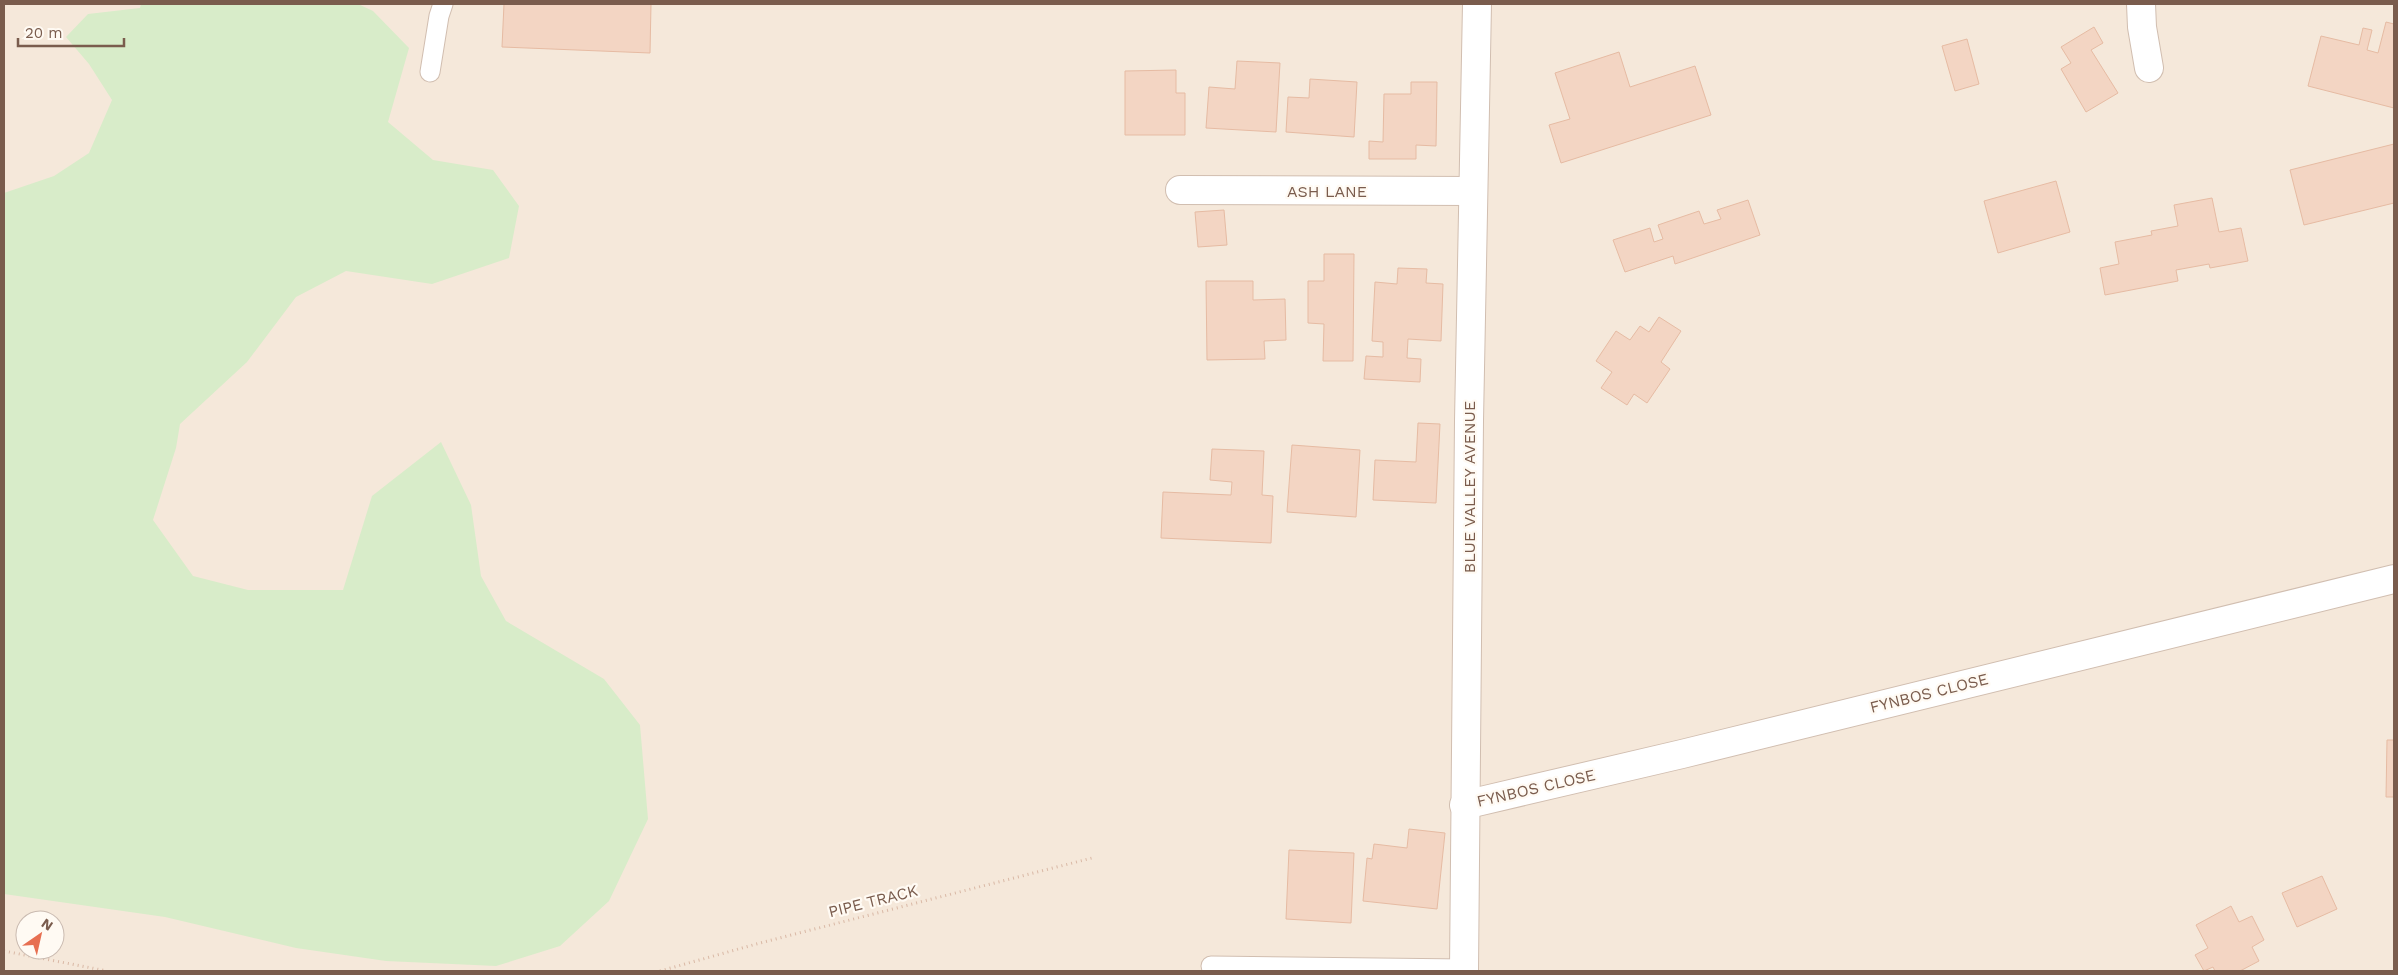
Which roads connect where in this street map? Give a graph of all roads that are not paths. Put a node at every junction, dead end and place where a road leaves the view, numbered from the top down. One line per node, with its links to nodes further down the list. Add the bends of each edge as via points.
1 (443, 4): 5 (lane)
2 (1476, 4): 7 (street, BLUE VALLEY AVENUE)
3 (2141, 4): 4 (street)
4 (2149, 68)
5 (430, 72)
6 (1180, 190): 7 (street, ASH LANE)
7 (1473, 191): 9 (street, BLUE VALLEY AVENUE)
8 (2394, 579): 9 (street, FYNBOS CLOSE)
9 (1464, 805): 11 (street, BLUE VALLEY AVENUE)
10 (1211, 966): 11 (lane)
11 (1464, 970)

